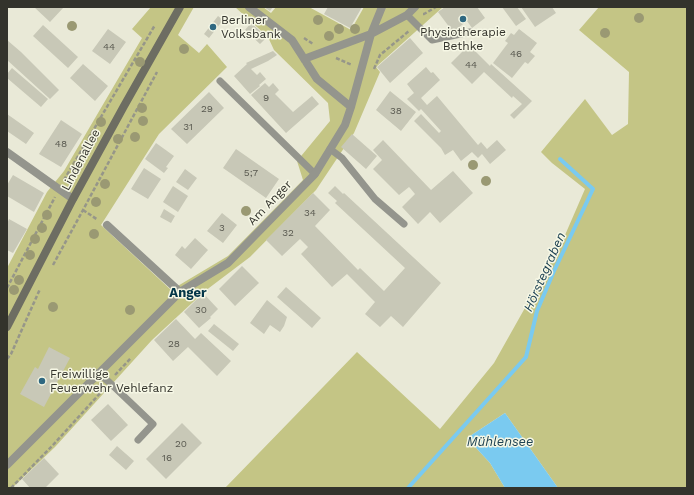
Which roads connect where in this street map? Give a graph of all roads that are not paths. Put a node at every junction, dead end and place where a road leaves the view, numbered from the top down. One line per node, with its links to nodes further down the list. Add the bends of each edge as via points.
1 (180, 7): 14 (main road, Lindenallee)
2 (249, 7): 8 (street, via 292,40)
3 (382, 7): 7 (street, Am Anger)
4 (415, 7): 5 (street)
5 (407, 15): 6 (lane, via 432,40); 7 (street)
6 (470, 32)
7 (370, 34): 8 (street); 10 (street, Am Anger)
8 (304, 59): 10 (street, via 317,79)
9 (220, 81): 13 (lane)
10 (351, 107): 11 (street, Am Anger)
11 (330, 149): 13 (street, Am Anger); 15 (lane, via 342,158 375,199)
12 (7, 152): 14 (street)
13 (315, 174): 17 (street, Am Anger, via 228,263)
14 (73, 199): 18 (main road, Lindenallee)
15 (404, 224)
16 (107, 225): 17 (street)
17 (180, 292): 19 (street, Am Anger)
18 (7, 327)
19 (98, 373): 20 (lane, via 153,424); 21 (street, Am Anger)
20 (138, 440)
21 (7, 465)

